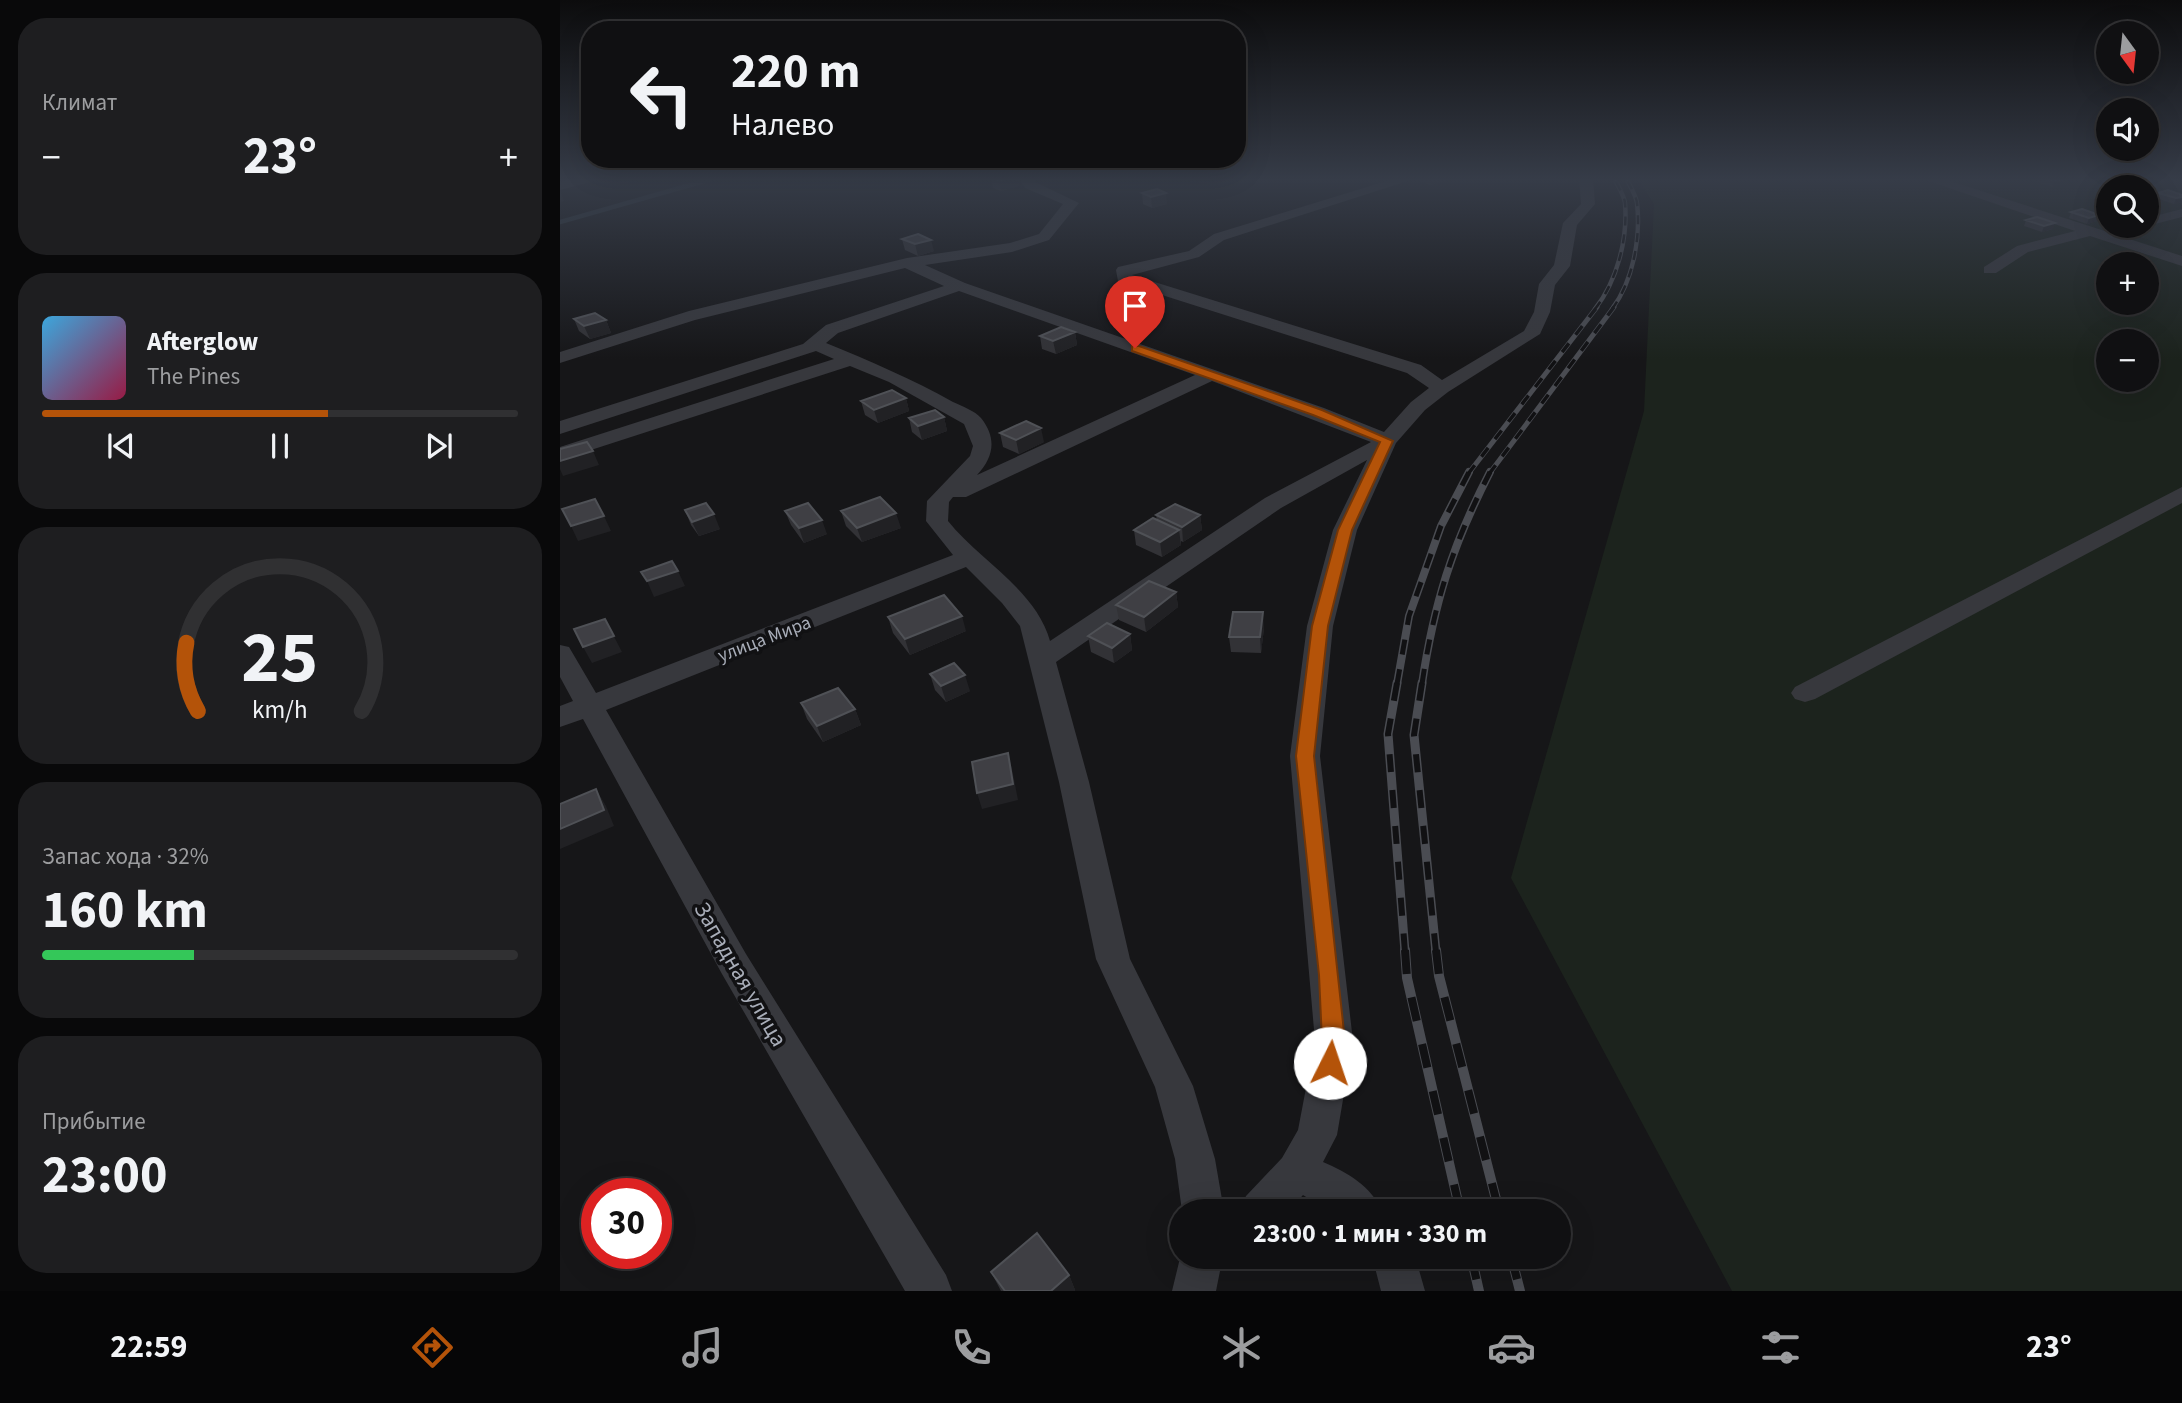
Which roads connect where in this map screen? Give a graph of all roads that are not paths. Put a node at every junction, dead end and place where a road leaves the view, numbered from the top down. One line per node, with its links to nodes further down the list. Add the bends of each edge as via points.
1 (1040, 238): 7 (street)
2 (1217, 238): 14 (street, via 1194,254 1124,270 1124,278 1414,369)
3 (1567, 238): 14 (street, via 1562,267 1547,284 1542,312 1531,334)
4 (2076, 238): 8 (street, via 2017,253 1996,262)
5 (2107, 238): 6 (street)
6 (2182, 261)
7 (907, 263): 9 (street); 11 (street, via 689,316)
8 (1990, 270)
9 (959, 286): 10 (street, via 832,328); 13 (street)
10 (816, 345): 12 (street); 15 (street)
11 (560, 358)
12 (852, 359): 17 (street); 19 (street, via 972,420 980,431 980,460)
13 (1211, 375): 16 (street); 19 (street)
14 (1441, 388): 16 (street)
15 (560, 428)
16 (1387, 441): 22 (street, via 1273,503); 25 (street, via 1345,530 1320,626 1305,756 1334,1041 1317,1135)
17 (560, 454)
18 (2182, 494): 23 (street)
19 (939, 501): 20 (street, via 937,521)
20 (968, 558): 22 (street, via 1020,605 1033,626); 24 (street, улица Мира)
21 (560, 653): 24 (street, Западная улица)
22 (1043, 658): 26 (street, via 1113,959 1174,1086)
23 (1805, 693)
24 (574, 712): 30 (street, Западная улица, via 734,964)
25 (1296, 1172): 27 (street); 28 (street, via 1327,1184)
26 (1201, 1199)
27 (1272, 1199)
28 (1346, 1199)
29 (1397, 1269): 31 (street)
30 (930, 1291)
31 (1404, 1291)

